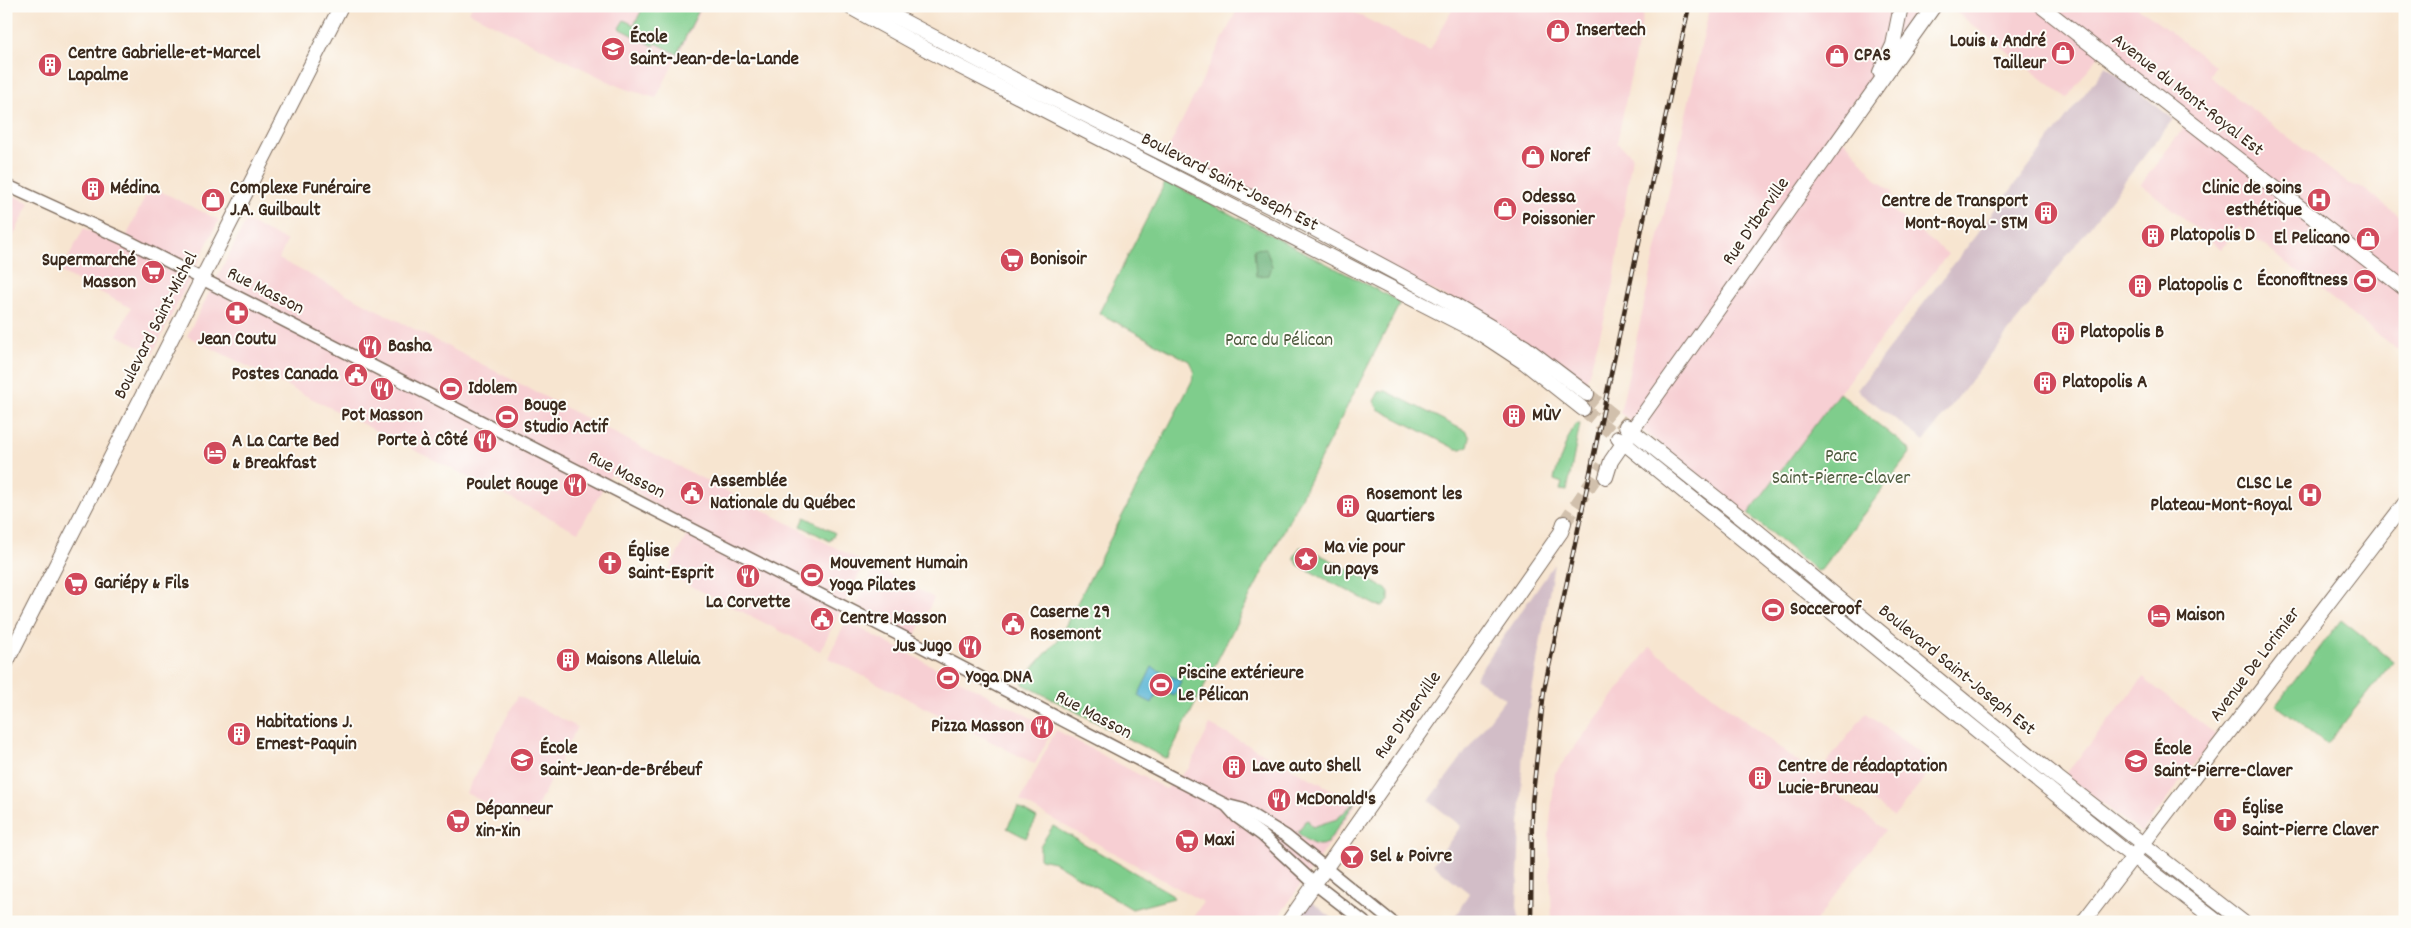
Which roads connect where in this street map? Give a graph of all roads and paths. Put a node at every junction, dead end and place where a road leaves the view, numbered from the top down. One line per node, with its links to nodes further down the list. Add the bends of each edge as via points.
1 (341, 6): 9 (main road, Boulevard Saint-Michel)
2 (848, 6): 12 (main road, Boulevard Saint-Joseph Est, via 933,53 1481,334)
3 (875, 6): 11 (main road, Boulevard Saint-Joseph Est, via 1025,85 1303,223 1484,320)
4 (1902, 6): 7 (main road, via 1893,45)
5 (1934, 6): 7 (main road, Rue D'Iberville)
6 (2041, 6): 10 (main road, Avenue du Mont-Royal Est)
7 (1869, 96): 13 (main road, Rue D'Iberville)
8 (6, 185): 9 (street, Rue Masson)
9 (202, 279): 17 (main road, Boulevard Saint-Michel); 18 (street, Rue Masson)
10 (2405, 289)
11 (1587, 394)
12 (1584, 409)
13 (1625, 434): 14 (main road, Rue D'Iberville); 19 (main road, Boulevard Saint-Joseph Est); 20 (main road, Boulevard Saint-Joseph Est)
14 (1607, 468)
15 (2405, 503): 19 (main road, Avenue De Lorimier)
16 (1564, 528): 21 (main road, Rue D'Iberville)
17 (6, 662)
18 (1226, 805): 21 (street, Rue Masson, via 1242,809 1272,826); 22 (street, Rue Masson)
19 (2142, 844): 20 (main road, Avenue De Lorimier); 28 (main road, Boulevard Saint-Joseph Est)
20 (2132, 856): 26 (main road, Avenue De Lorimier); 27 (main road, Boulevard Saint-Joseph Est)
21 (1325, 869): 22 (main road, Rue D'Iberville); 25 (street, Rue Masson)
22 (1315, 884): 23 (main road, Rue D'Iberville); 24 (street, Rue Masson)
23 (1288, 922)
24 (1364, 922)
25 (1392, 922)
26 (2082, 922)
27 (2218, 922)
28 (2243, 922)

